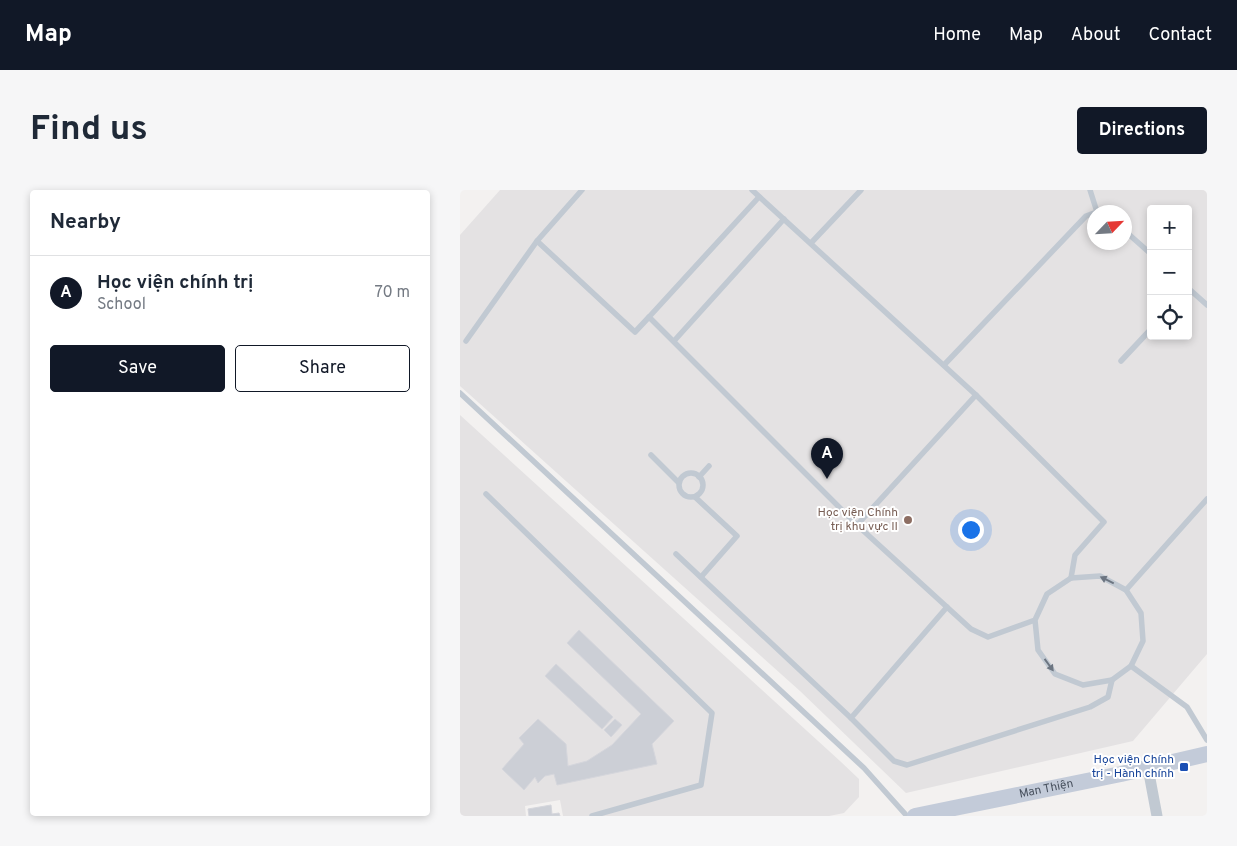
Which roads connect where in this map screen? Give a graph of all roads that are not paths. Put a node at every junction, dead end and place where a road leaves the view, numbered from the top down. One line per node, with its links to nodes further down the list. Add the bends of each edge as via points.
1 (582, 190): 10 (lane)
2 (752, 190): 5 (lane)
3 (861, 190): 11 (lane)
4 (1090, 190): 6 (lane)
5 (759, 197): 8 (lane); 15 (lane)
6 (1095, 205)
7 (1087, 216): 20 (lane)
8 (784, 218): 11 (lane); 18 (lane)
9 (1132, 237): 12 (lane)
10 (537, 241): 15 (lane, via 635,332); 17 (lane)
11 (811, 243): 20 (lane)
12 (1147, 250)
13 (1192, 291): 14 (lane)
14 (1207, 304)
15 (649, 317): 18 (lane)
16 (1147, 333): 19 (lane)
17 (466, 341)
18 (674, 341): 30 (lane)
19 (1121, 361)
20 (944, 366): 22 (lane)
21 (460, 393): 44 (lane, via 864,768)
22 (976, 395): 30 (lane); 33 (lane, via 1104,522 1074,555)
23 (651, 455): 26 (lane)
24 (709, 466): 25 (lane)
25 (700, 476): 26 (lane, via 686,474); 28 (lane, via 702,490)
26 (678, 482): 28 (lane, via 682,494)
27 (486, 494): 43 (lane, via 712,713 701,785)
28 (695, 497): 32 (lane, via 736,536)
29 (1207, 499): 34 (lane)
30 (857, 525): 35 (lane)
31 (676, 554): 32 (lane)
32 (701, 577): 39 (lane)
33 (1071, 578): 34 (lane, one-way to 33, via 1100,576); 36 (lane, via 1047,594)
34 (1126, 590): 37 (lane, via 1141,613 1143,641)
35 (947, 607): 36 (lane, via 971,629 988,637); 39 (lane)
36 (1035, 620): 38 (lane, one-way to 38, via 1038,650 1056,674 1083,685)
37 (1131, 666): 38 (lane); 40 (lane, via 1187,708)
38 (1112, 680): 39 (lane, via 1108,697 1090,707 907,765 894,761)
39 (851, 718)
40 (1207, 740)
41 (1207, 754): 42 (street, Man Thiện)
42 (1148, 768): 45 (street, Man Thiện); 46 (street)
43 (592, 816)
44 (907, 816)
45 (915, 816)
46 (1157, 816)

